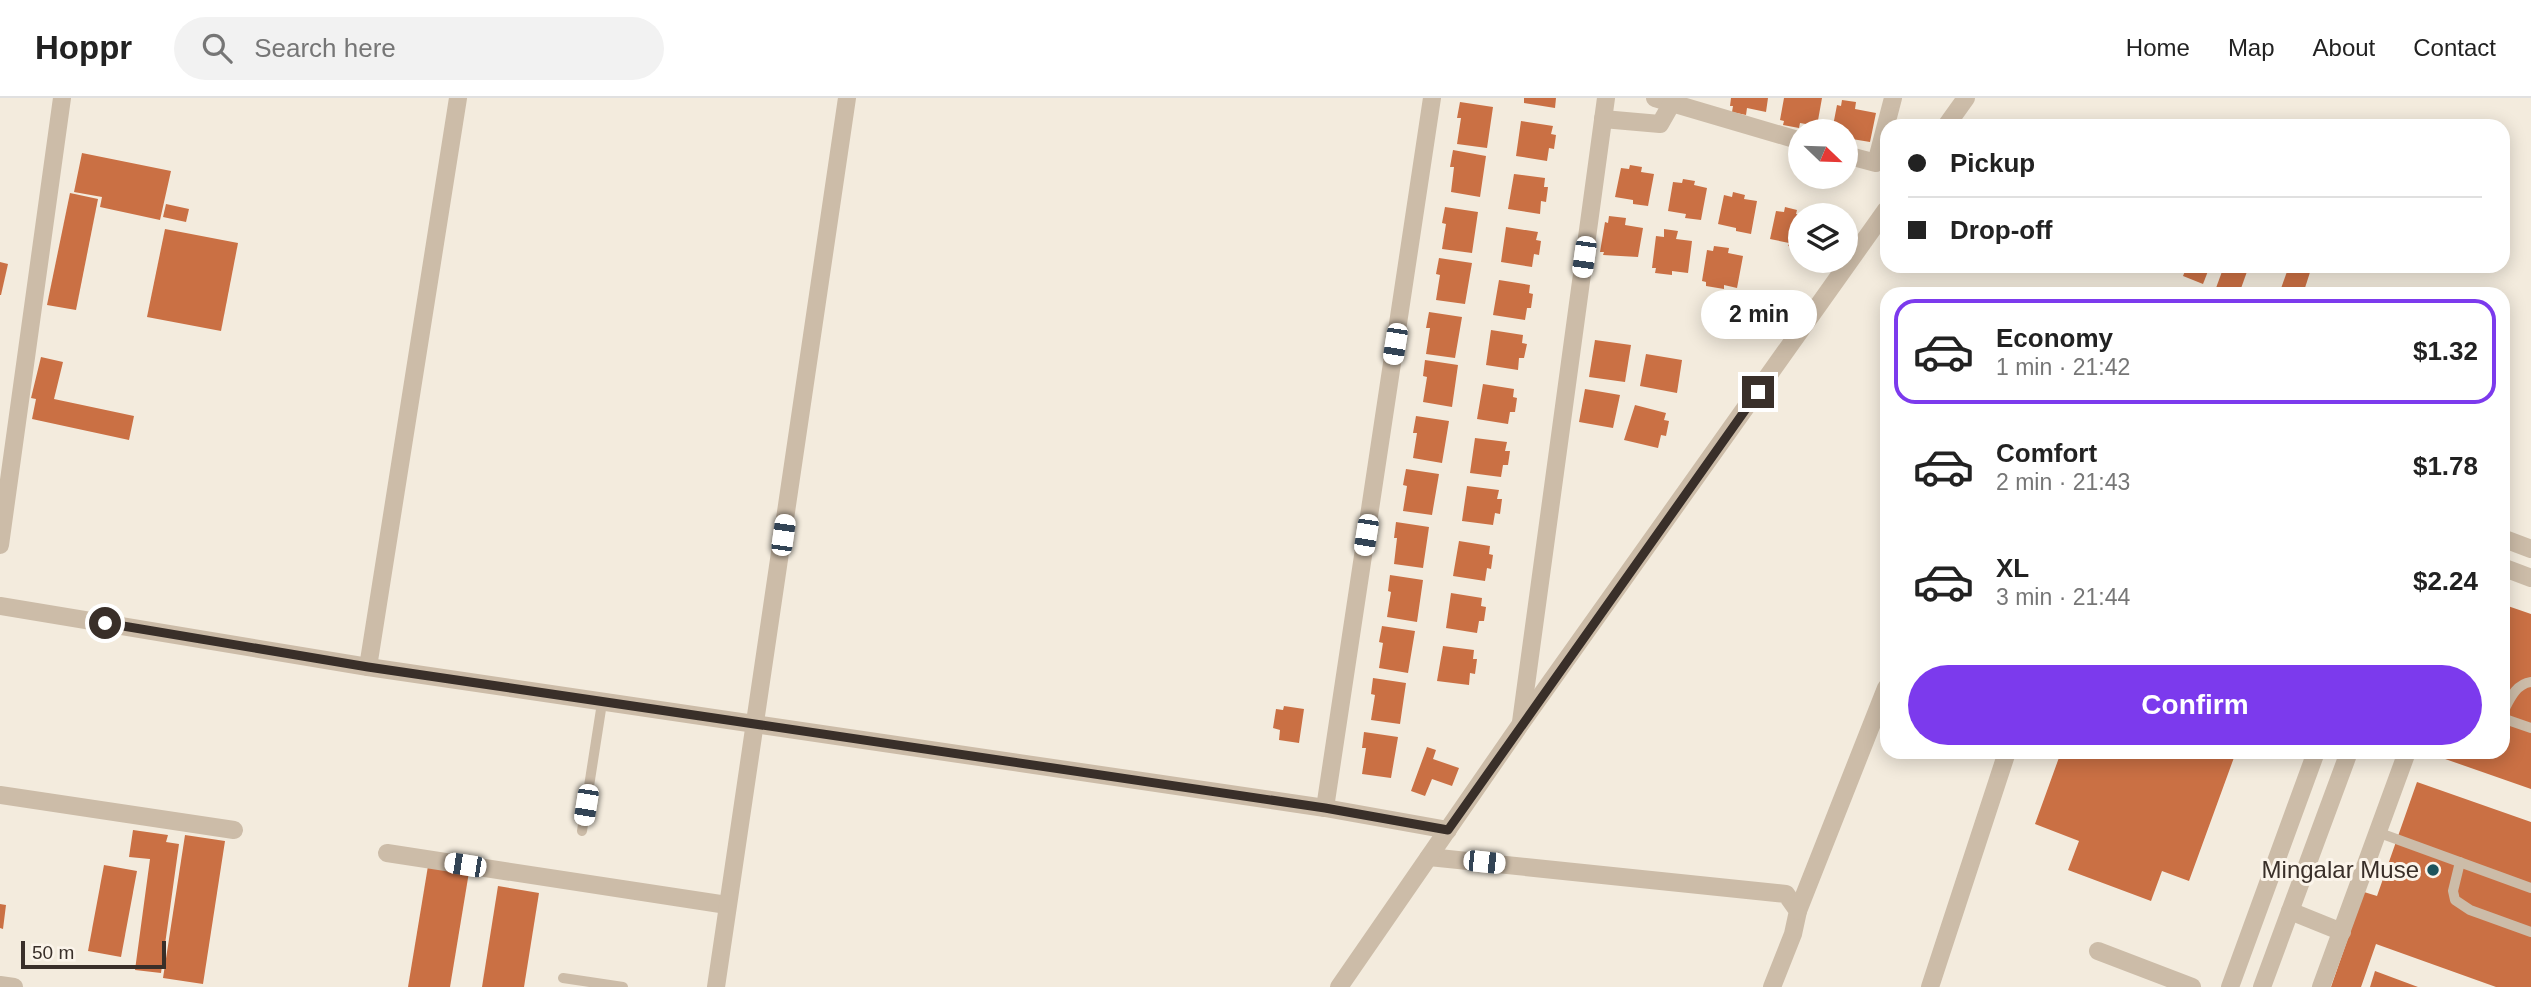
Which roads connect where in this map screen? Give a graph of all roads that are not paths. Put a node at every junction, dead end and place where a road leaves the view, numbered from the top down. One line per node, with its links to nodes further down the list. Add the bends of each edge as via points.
1 (62, 98): 17 (street)
2 (458, 98): 22 (street)
3 (847, 98): 29 (street)
4 (1433, 98): 36 (street)
5 (1606, 98): 9 (street)
6 (1893, 98): 10 (street)
7 (1966, 98): 11 (street)
8 (1664, 101): 9 (street, via 1660,124); 12 (street)
9 (1603, 119): 28 (street)
10 (1888, 119)
11 (1951, 119)
12 (1788, 137)
13 (1880, 148): 14 (street, via 1876,163)
14 (1858, 158)
15 (1880, 218): 28 (street)
16 (2510, 541): 18 (street)
17 (0, 545)
18 (2531, 548)
19 (2510, 570): 20 (street)
20 (2531, 578)
21 (0, 606): 22 (street)
22 (368, 667): 25 (street)
23 (2531, 682): 24 (lane, via 2514,691)
24 (2510, 699)
25 (602, 703): 29 (street); 39 (lane)
26 (1880, 703): 46 (street)
27 (2510, 719): 30 (lane)
28 (1520, 725): 38 (street)
29 (754, 726): 36 (street); 45 (street)
30 (2531, 728)
31 (2005, 759): 58 (street)
32 (2313, 759): 60 (street)
33 (2346, 759): 47 (street)
34 (2404, 759): 40 (street)
35 (0, 795): 37 (street)
36 (1325, 808): 38 (street)
37 (234, 830)
38 (1448, 830): 42 (street)
39 (582, 831)
40 (2377, 832): 43 (lane); 48 (street)
41 (387, 853): 45 (street)
42 (1429, 856): 46 (street, via 1786,894); 56 (street)
43 (2459, 862): 44 (lane); 49 (lane, via 2455,900)
44 (2531, 888)
45 (727, 905): 55 (street)
46 (1798, 911): 57 (street, via 1794,934)
47 (2290, 911): 48 (street); 61 (street)
48 (2342, 932): 62 (street)
49 (2531, 932)
50 (2098, 951): 59 (street)
51 (563, 978): 54 (lane)
52 (0, 985): 53 (street)
53 (14, 987)
54 (623, 987)
55 (716, 987)
56 (1339, 987)
57 (1772, 987)
58 (1930, 987)
59 (2192, 987)
60 (2230, 987)
61 (2262, 987)
62 (2321, 987)

